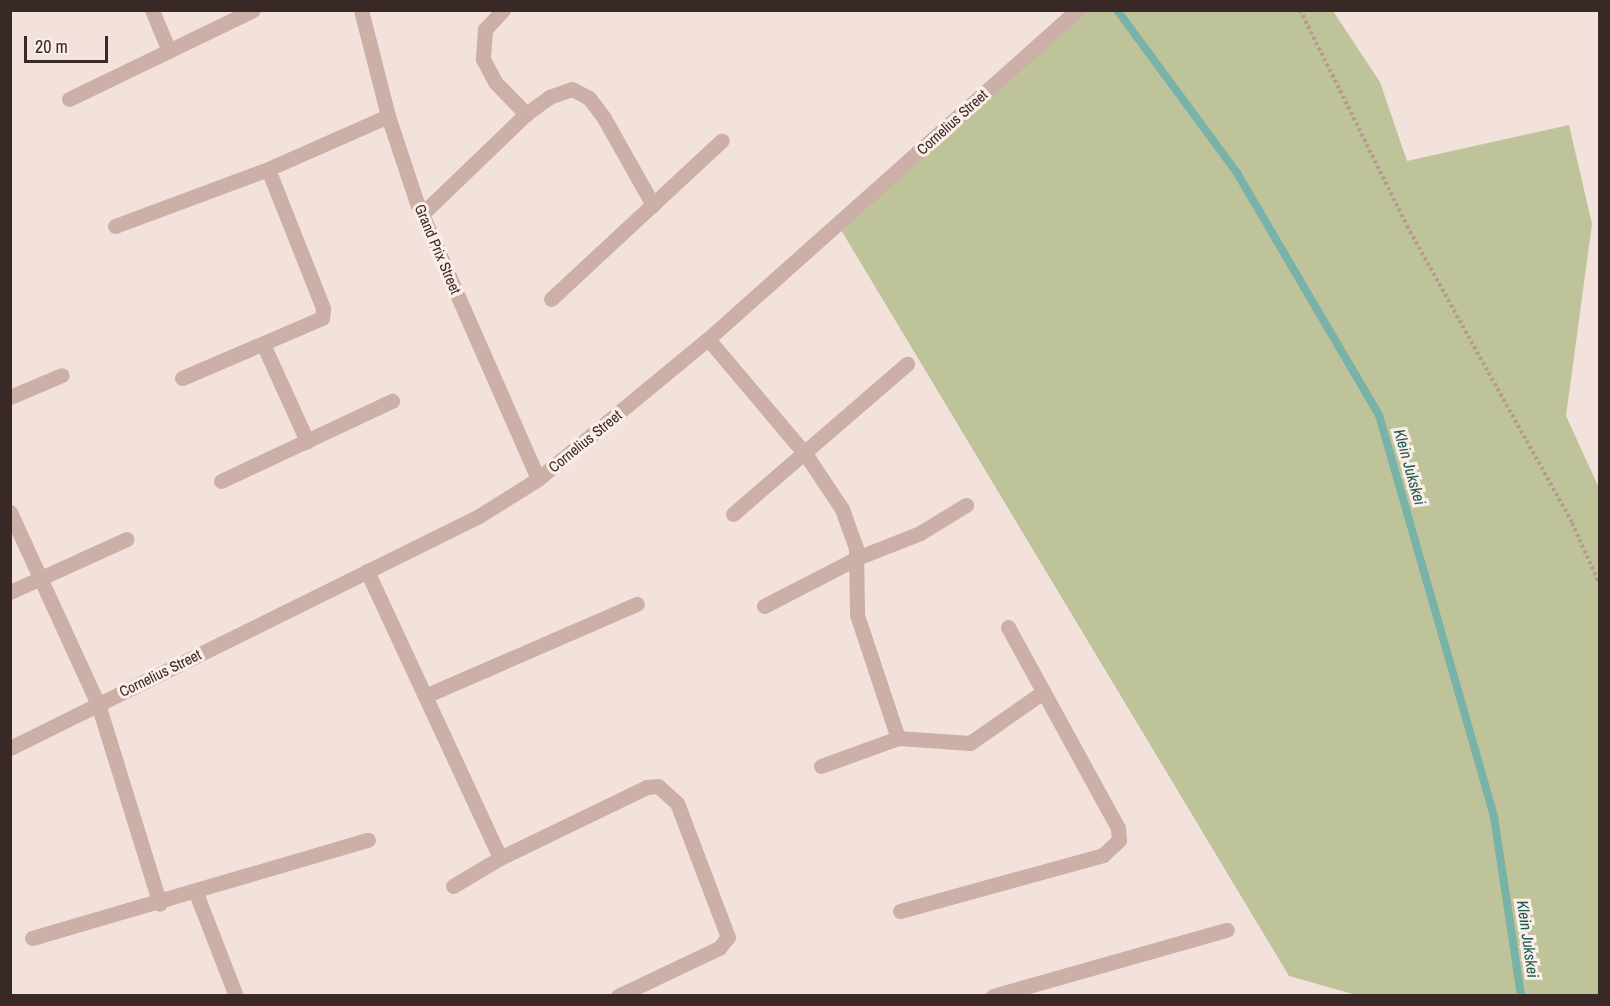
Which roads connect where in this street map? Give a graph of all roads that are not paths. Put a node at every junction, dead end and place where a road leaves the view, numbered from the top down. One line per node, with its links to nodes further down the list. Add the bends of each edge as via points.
1 (152, 10): 6 (street)
2 (253, 10): 6 (street)
3 (361, 10): 9 (street, Grand Prix Street)
4 (503, 10): 8 (street, via 485,29 483,59 495,82)
5 (1076, 11): 16 (street, Cornelius Street)
6 (169, 51): 7 (street)
7 (69, 99)
8 (526, 114): 12 (street, via 549,97 572,89 590,98); 13 (street)
9 (388, 117): 11 (street); 13 (street, Grand Prix Street)
10 (722, 140): 12 (street)
11 (268, 169): 14 (street); 17 (street, via 323,309 322,318)
12 (653, 206): 15 (street)
13 (422, 214): 25 (street, Grand Prix Street)
14 (115, 226)
15 (551, 299)
16 (708, 339): 24 (street); 25 (street, Cornelius Street)
17 (263, 344): 20 (street); 23 (street)
18 (907, 364): 24 (street)
19 (62, 375): 21 (street)
20 (182, 378)
21 (10, 397)
22 (392, 401): 23 (street)
23 (307, 441): 26 (street)
24 (806, 455): 29 (street); 31 (street, via 842,509)
25 (538, 479): 32 (street, Cornelius Street, via 479,516)
26 (221, 481)
27 (966, 505): 31 (street, via 920,533)
28 (10, 512): 33 (street)
29 (733, 514)
30 (127, 539): 33 (street)
31 (857, 558): 36 (street); 41 (street, via 853,587 857,615)
32 (367, 571): 39 (street); 40 (street, Cornelius Street)
33 (40, 578): 34 (street); 40 (street)
34 (10, 592)
35 (637, 604): 39 (street)
36 (764, 606)
37 (1008, 627): 38 (street)
38 (1043, 692): 41 (street, via 969,743); 49 (street, via 1118,828 1114,847 1102,855)
39 (425, 696): 45 (street)
40 (98, 704): 42 (street, Cornelius Street); 48 (street)
41 (898, 738): 43 (street)
42 (10, 748)
43 (820, 765)
44 (368, 840): 47 (street)
45 (500, 858): 46 (street); 54 (street, via 647,787 658,786 677,803 728,937 719,948)
46 (453, 886)
47 (196, 893): 48 (street); 53 (street)
48 (160, 904): 51 (street)
49 (900, 910)
50 (1227, 930): 52 (street)
51 (32, 938)
52 (1040, 989): 55 (street)
53 (236, 996)
54 (618, 996)
55 (993, 996)

